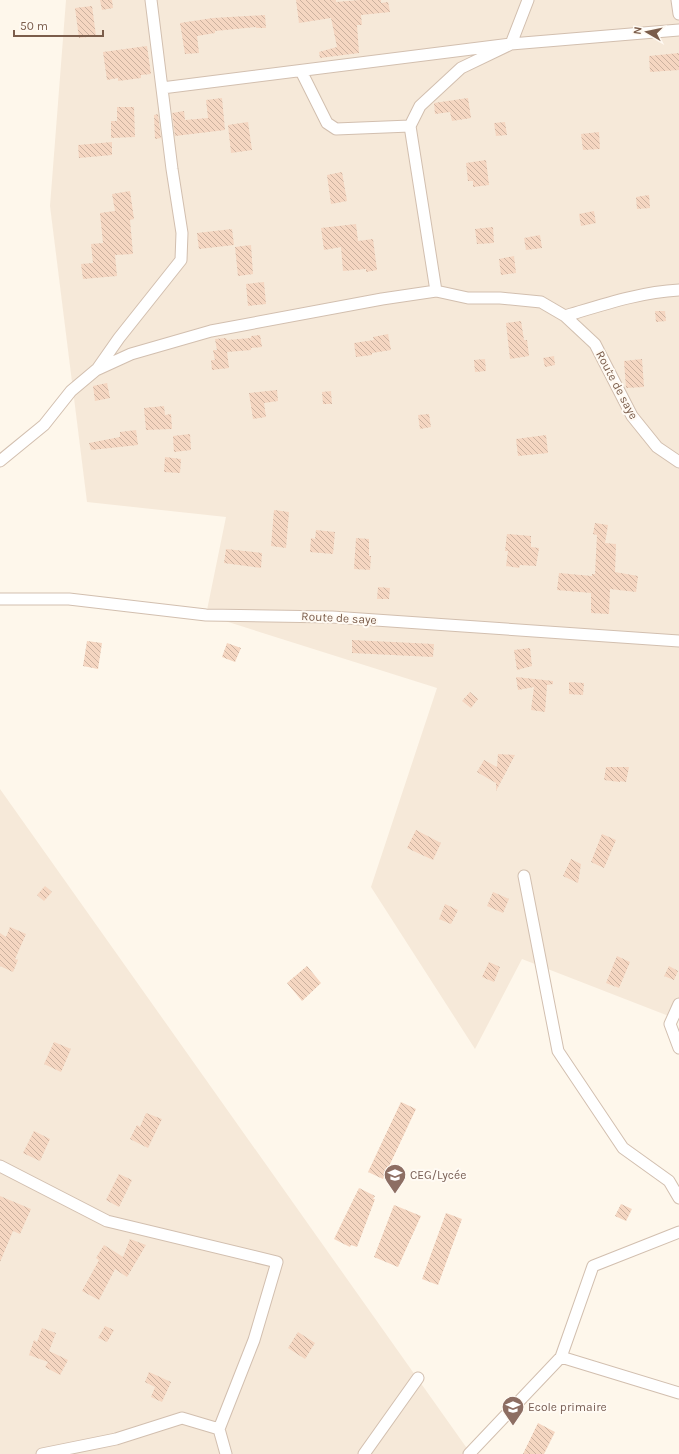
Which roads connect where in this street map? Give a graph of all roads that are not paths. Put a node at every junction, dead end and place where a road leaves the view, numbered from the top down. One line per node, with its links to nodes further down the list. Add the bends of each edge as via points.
1 (151, 0): 8 (street)
2 (528, 0): 6 (street)
3 (677, 0): 4 (street)
4 (679, 14)
5 (679, 30): 6 (street)
6 (511, 44): 7 (street); 9 (street, via 461,68 420,106)
7 (301, 71): 8 (street); 9 (street, via 327,123 336,129)
8 (162, 88): 13 (street, via 182,233 181,260)
9 (410, 126): 11 (street)
10 (679, 290): 12 (street, via 660,291)
11 (436, 291): 12 (street, Route de saye, via 468,298 541,302); 13 (street, via 211,331 131,354)
12 (565, 316): 15 (street, Route de saye, via 595,344 632,416 657,447)
13 (96, 370): 14 (street, via 71,391 44,424)
14 (0, 461)
15 (679, 462)
16 (0, 600): 17 (street, Route de saye, via 69,599 206,615 332,617)
17 (679, 641)
18 (524, 876): 22 (street, via 558,1051 623,1148 669,1181)
19 (679, 1004): 20 (street, via 670,1024)
20 (679, 1048)
21 (0, 1166): 27 (street, via 107,1221 277,1262 254,1340)
22 (679, 1198)
23 (679, 1232): 24 (street, via 594,1266)
24 (561, 1357): 26 (street); 31 (street)
25 (418, 1378): 30 (street)
26 (679, 1393)
27 (219, 1429): 28 (street, via 182,1418 116,1439); 29 (street)
28 (42, 1454)
29 (226, 1454)
30 (364, 1454)
31 (470, 1454)

